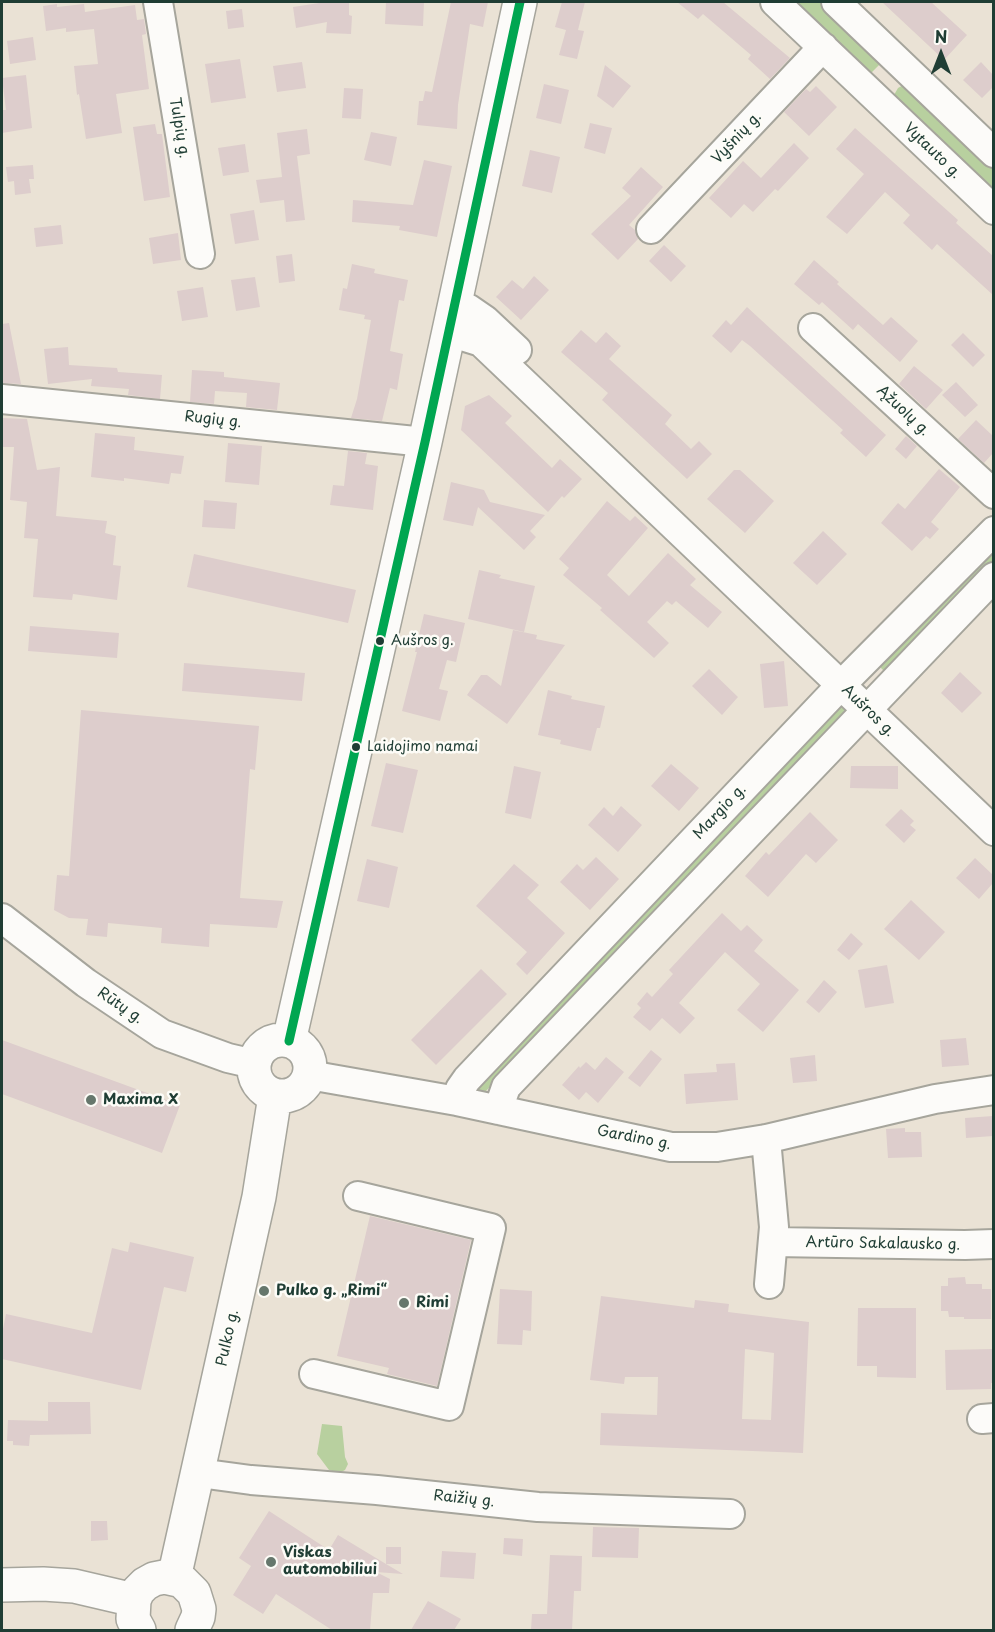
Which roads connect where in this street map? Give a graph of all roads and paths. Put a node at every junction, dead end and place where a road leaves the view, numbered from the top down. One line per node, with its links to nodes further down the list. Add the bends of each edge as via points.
1 (158, 2): 11 (street, Tulpių g.)
2 (520, 2): 12 (main road)
3 (776, 2): 5 (street, Vytauto g.)
4 (836, 2): 6 (street)
5 (823, 47): 7 (street, Vytauto g.); 10 (street, Vyšnių g.)
6 (900, 63): 7 (street); 8 (street)
7 (871, 93): 9 (street, Vytauto g.)
8 (993, 153)
9 (993, 210)
10 (651, 229)
11 (200, 254)
12 (452, 319): 15 (main road); 19 (street, Aušros g., via 469,309 486,320)
13 (813, 328): 16 (street, Ąžuolų g.)
14 (2, 399): 15 (street, Rugių g.)
15 (425, 442): 24 (main road)
16 (993, 494)
17 (993, 531): 19 (street, Margio g.)
18 (993, 577): 20 (street)
19 (847, 679): 20 (street, Aušros g.); 29 (street, Margio g., via 467,1079)
20 (872, 702): 21 (street, Aušros g.); 22 (street, Aušros g.); 30 (street, via 506,1087)
21 (993, 806)
22 (993, 831)
23 (2, 918): 25 (street, Rūtų g., via 86,983 162,1034)
24 (289, 1041): 25 (main road, via 263,1047); 26 (main road, via 303,1050 310,1066)
25 (254, 1064): 28 (main road, via 260,1087)
26 (309, 1075): 28 (main road, via 300,1090 284,1097); 29 (street, Gardino g.)
27 (993, 1090): 31 (street, Gardino g., via 935,1099)
28 (275, 1096): 37 (main road, Pulko g., via 259,1197)
29 (457, 1101): 30 (street, Gardino g.)
30 (498, 1110): 31 (street, Gardino g., via 671,1147 717,1147)
31 (766, 1139): 33 (street)
32 (358, 1196): 36 (street, via 491,1228 449,1406)
33 (773, 1242): 34 (street, Artūro Sakalausko g.); 35 (street)
34 (993, 1244)
35 (769, 1284)
36 (314, 1374)
37 (199, 1473): 38 (street, Raižių g., via 538,1507); 39 (main road, Pulko g.)
38 (730, 1514)
39 (174, 1578): 41 (main road, via 154,1579 145,1584 138,1591); 42 (main road, via 189,1586 198,1601)
40 (2, 1585): 41 (main road, via 74,1586)
41 (136, 1616)
42 (198, 1629)

